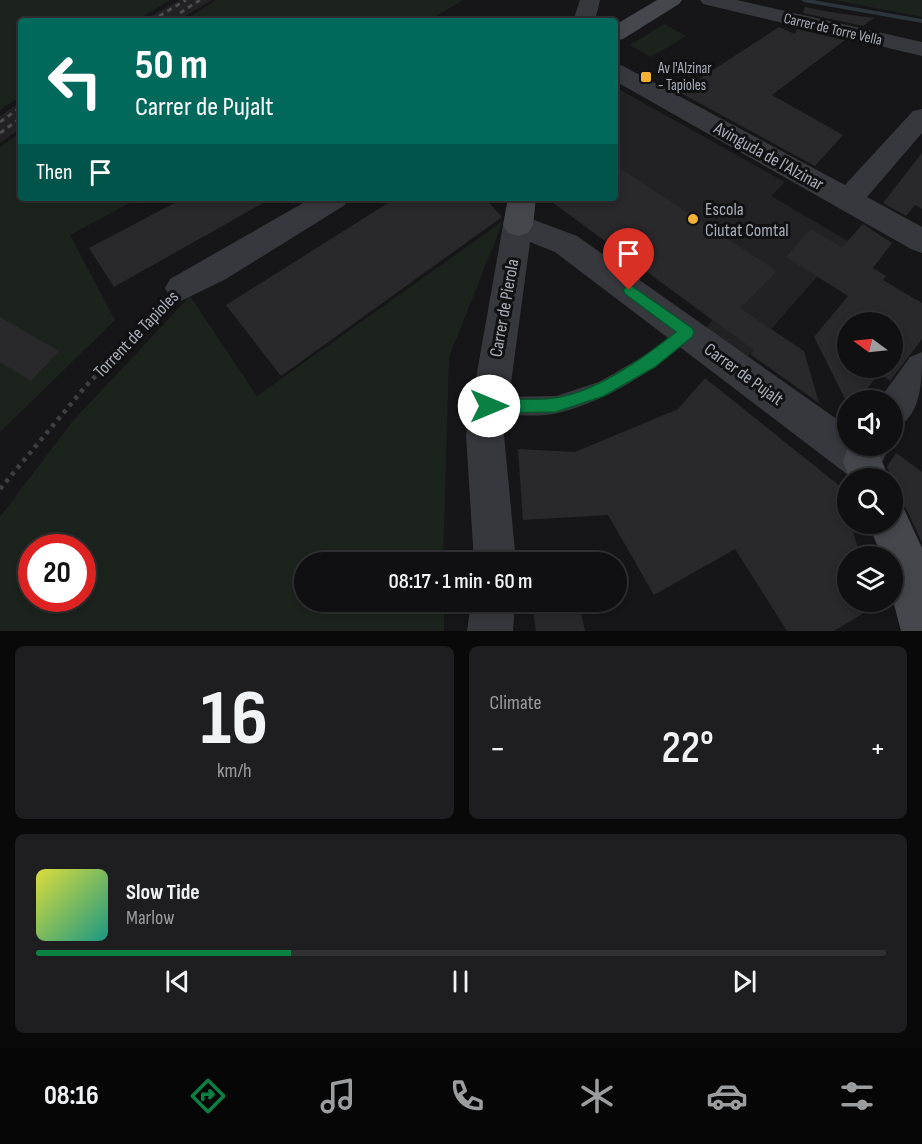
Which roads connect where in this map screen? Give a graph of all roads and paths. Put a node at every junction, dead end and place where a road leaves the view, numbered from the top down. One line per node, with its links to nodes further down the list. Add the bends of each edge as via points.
1 (590, 0): 4 (street)
2 (672, 0): 5 (street)
3 (710, 0): 6 (street, Carrer de Torre Vella)
4 (585, 18)
5 (618, 32)
6 (922, 49)
7 (618, 73): 9 (street, Avinguda de l'Alzinar)
8 (922, 117): 9 (street)
9 (848, 200): 12 (street, Avinguda de l'Alzinar)
10 (330, 201): 13 (street, Torrent de Tapioles)
11 (520, 211): 14 (street, Carrer de Pujalt); 17 (street, Carrer de Pierola)
12 (922, 241)
13 (181, 288): 19 (path, Torrent de Tapioles, via 85,387)
14 (687, 332): 17 (lane, via 650,362 604,389 556,405); 18 (street, Carrer de Pujalt)
15 (922, 368): 16 (street)
16 (903, 396)
17 (489, 406): 21 (street, Carrer de Pierola, via 485,435)
18 (867, 462)
19 (0, 489)
20 (894, 534): 23 (street, via 906,561)
21 (495, 552)
22 (492, 612): 24 (street)
23 (922, 628)
24 (490, 631)

